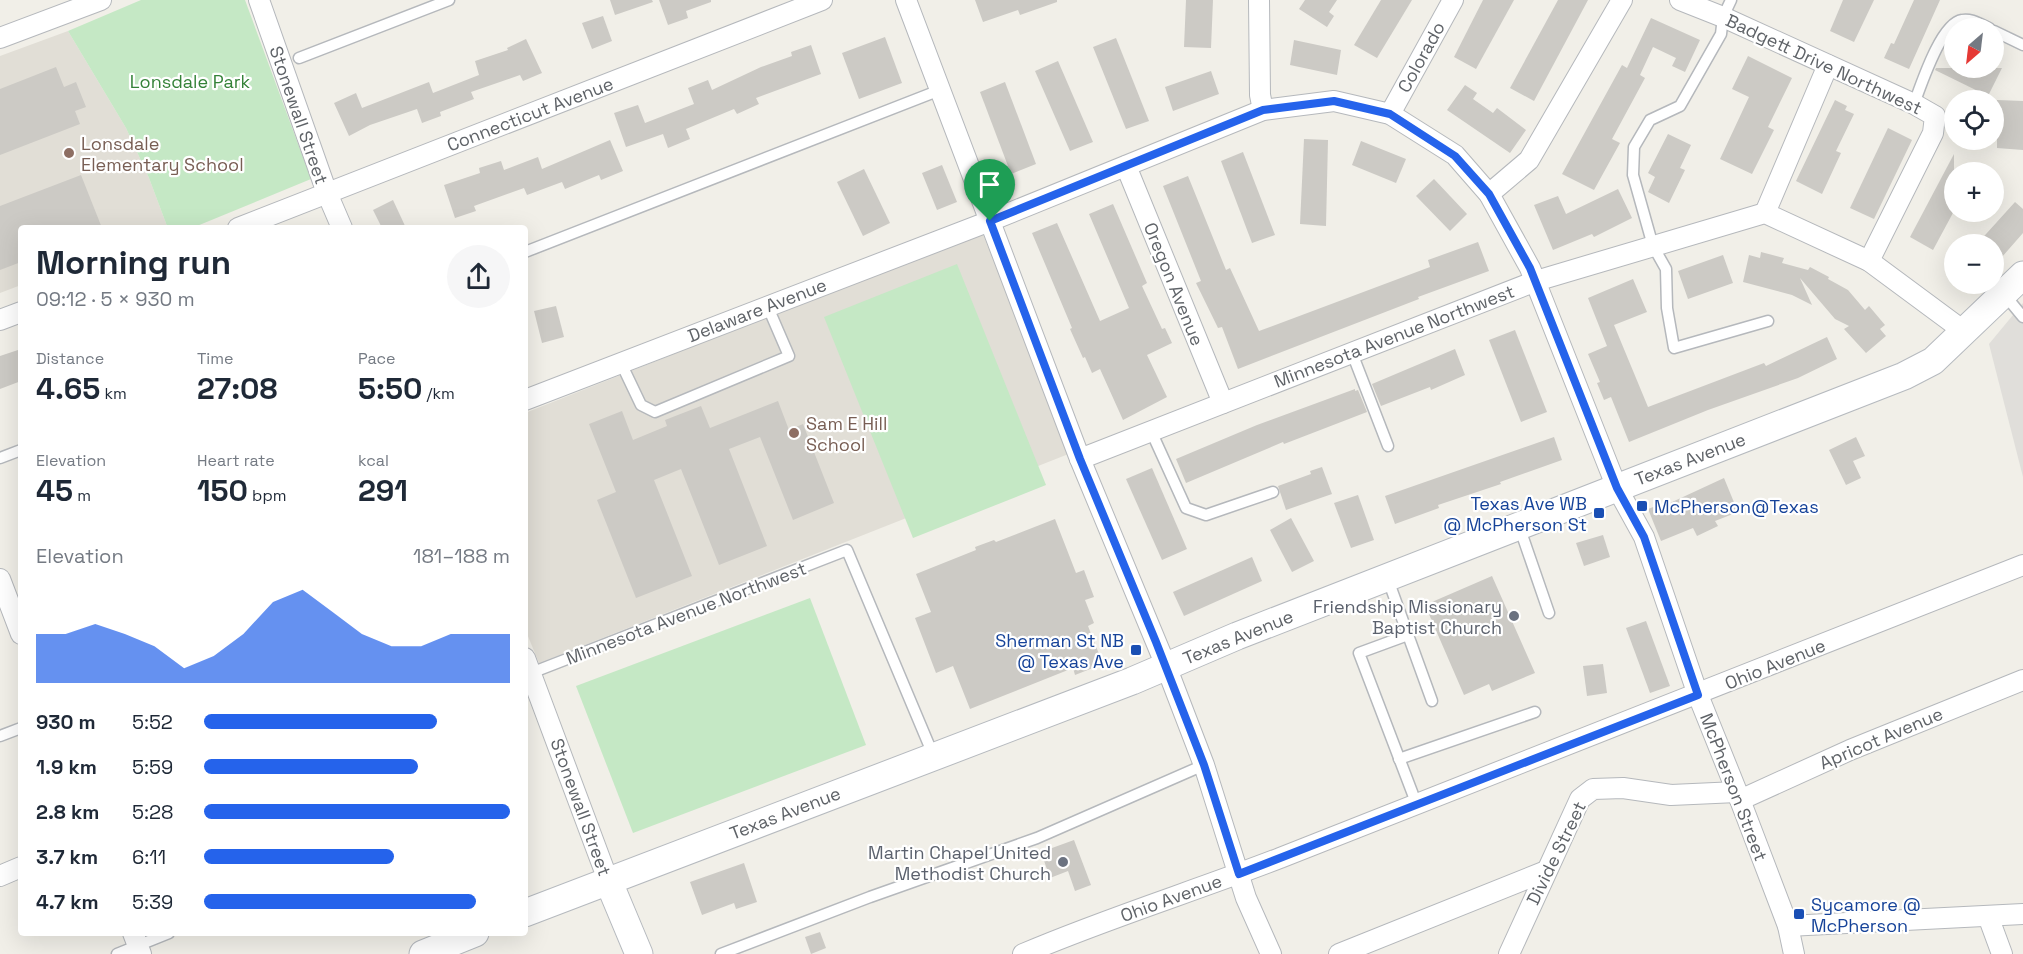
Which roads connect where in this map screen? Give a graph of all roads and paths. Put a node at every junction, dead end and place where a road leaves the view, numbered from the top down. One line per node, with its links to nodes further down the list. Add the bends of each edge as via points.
1 (101, 0): 13 (street)
2 (259, 0): 22 (street, Stonewall Street)
3 (448, 0): 15 (lane)
4 (822, 0): 22 (street, Connecticut Avenue)
5 (906, 0): 17 (street)
6 (1259, 0): 19 (street)
7 (1453, 0): 20 (street, Colorado)
8 (1622, 0): 23 (street, via 1529,160)
9 (1680, 0): 10 (street, Badgett Drive Northwest)
10 (1727, 8): 16 (street, Badgett Drive Northwest); 28 (lane, via 1721,34 1680,106 1650,120 1634,147 1633,175)
11 (2004, 36): 14 (lane)
12 (1944, 37): 18 (lane)
13 (0, 38)
14 (2023, 45)
15 (299, 58)
16 (1828, 65): 18 (street, Badgett Drive Northwest); 24 (street)
17 (940, 90): 25 (street); 29 (lane)
18 (1914, 104): 30 (street, Badgett Drive Northwest, via 1935,116 1933,133)
19 (1263, 110): 20 (street, Delaware Avenue, via 1334,101); 21 (street, Delaware Avenue)
20 (1390, 114): 23 (street, McPherson Street, via 1455,156)
21 (1126, 166): 25 (street, Delaware Avenue); 43 (street, Oregon Avenue)
22 (327, 193): 26 (street, Connecticut Avenue); 27 (street, Stonewall Street)
23 (1489, 194): 32 (street, McPherson Street)
24 (1765, 213): 28 (street, Minnesota Avenue Northwest); 30 (street)
25 (990, 221): 34 (street, Delaware Avenue); 48 (street)
26 (246, 225)
27 (341, 225)
28 (1653, 246): 32 (street, Minnesota Avenue Northwest); 38 (lane, via 1666,269 1674,348)
29 (528, 251)
30 (1869, 261): 39 (street)
31 (2023, 275): 33 (street, Texas Avenue)
32 (1536, 281): 40 (street, Minnesota Avenue Northwest); 49 (street, McPherson Street)
33 (2004, 294): 36 (lane); 39 (street, Texas Avenue)
34 (767, 305): 41 (street, Delaware Avenue); 41 (lane, via 789,356 655,412 641,405)
35 (18, 313): 37 (street)
36 (2023, 317)
37 (0, 320)
38 (1768, 321)
39 (1965, 333): 49 (street, Texas Avenue, via 1933,361 1904,376)
40 (1352, 353): 43 (street, Minnesota Avenue Northwest); 45 (lane)
41 (621, 363): 42 (street, Delaware Avenue)
42 (528, 399)
43 (1223, 403): 44 (street, Minnesota Avenue Northwest)
44 (1151, 431): 48 (street, Minnesota Avenue Northwest); 50 (lane, via 1186,508 1206,515)
45 (1388, 446)
46 (18, 451): 47 (lane)
47 (0, 458)
48 (1080, 459): 59 (street)
49 (1617, 488): 51 (street, Texas Avenue); 63 (street, McPherson Street, via 1644,537)
50 (1273, 492)
51 (1519, 526): 53 (street, Texas Avenue); 56 (lane)
52 (2023, 565): 63 (street, Ohio Avenue)
53 (1387, 578): 58 (lane); 59 (street, Texas Avenue)
54 (0, 579): 55 (street)
55 (10, 602): 57 (street)
56 (1549, 613)
57 (18, 625)
58 (1408, 635): 64 (lane); 69 (lane, via 1359,653)
59 (1166, 666): 68 (street, Texas Avenue); 70 (street)
60 (528, 669): 68 (lane, Minnesota Avenue Northwest, via 847,550)
61 (528, 672): 77 (street, Stonewall Street)
62 (2023, 680): 71 (street, Apricot Avenue)
63 (1698, 695): 71 (street, McPherson Street); 72 (street, Ohio Avenue)
64 (1432, 700)
65 (1534, 712): 69 (lane)
66 (18, 729): 67 (lane)
67 (0, 736)
68 (932, 757): 77 (street, Texas Avenue)
69 (1399, 759): 72 (lane)
70 (1204, 765): 75 (street); 89 (lane, via 1037,838)
71 (1739, 796): 74 (street, Divide Street, via 1593,789 1580,799); 81 (street, McPherson Street)
72 (1416, 805): 75 (street, Ohio Avenue)
73 (18, 868): 76 (street)
74 (1546, 871): 82 (street, Divide Street); 92 (street)
75 (1239, 874): 90 (street, Ohio Avenue); 91 (street)
76 (0, 876)
77 (608, 880): 78 (street, Texas Avenue); 88 (street, Stonewall Street)
78 (528, 912)
79 (2023, 914): 80 (street)
80 (1988, 916): 81 (street); 96 (street)
81 (1788, 926): 95 (street, McPherson Street)
82 (1518, 932): 93 (street, Divide Street); 94 (street)
83 (161, 936): 85 (lane)
84 (468, 936): 87 (street)
85 (138, 944): 86 (lane)
86 (117, 954)
87 (423, 954)
88 (639, 954)
89 (721, 954)
90 (1023, 954)
91 (1271, 954)
92 (1339, 954)
93 (1509, 954)
94 (1524, 954)
95 (1794, 954)
96 (2002, 954)

